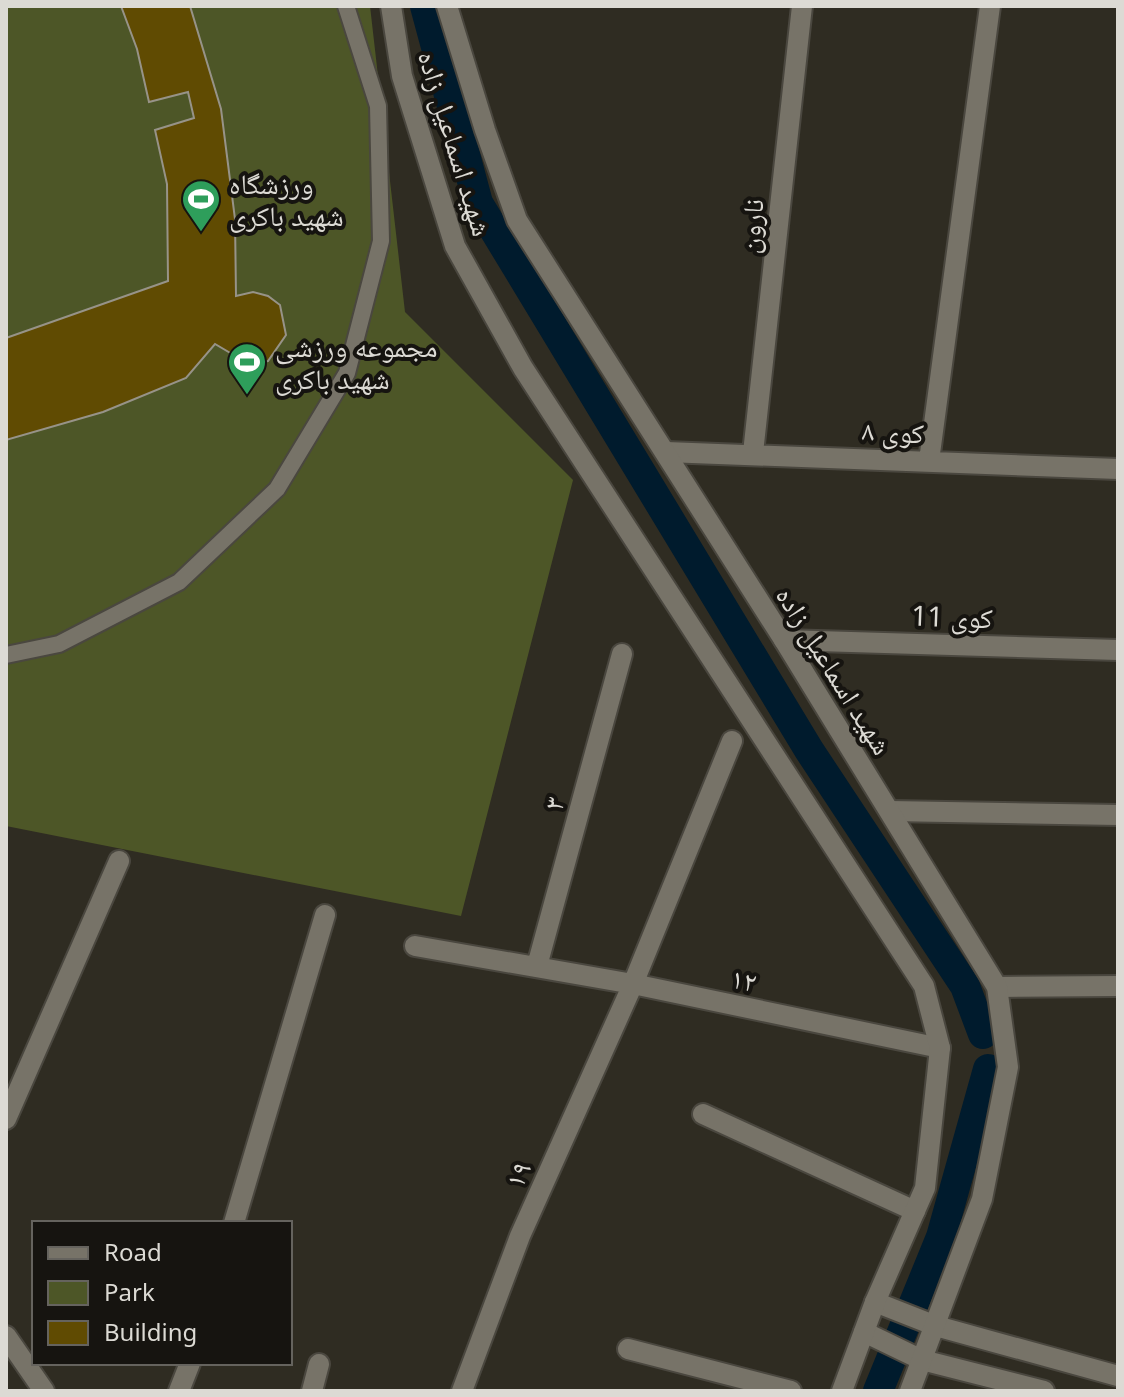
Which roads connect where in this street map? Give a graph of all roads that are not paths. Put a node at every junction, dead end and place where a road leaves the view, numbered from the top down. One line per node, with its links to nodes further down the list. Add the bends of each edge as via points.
1 (346, 6): 13 (lane, via 378,106 381,241 347,373 277,489 179,582 59,644)
2 (391, 6): 24 (street, شهید اسماعیل زاده, via 402,76 455,246 523,368 924,986)
3 (447, 6): 6 (street, شهید اسماعیل زاده, via 517,220)
4 (802, 6): 7 (street, نارون)
5 (990, 6): 8 (street)
6 (666, 452): 7 (street, کوی ۸); 10 (street, شهید اسماعیل زاده)
7 (753, 453): 8 (street, کوی ۸)
8 (929, 461): 9 (street, کوی ۸)
9 (1118, 469)
10 (784, 640): 11 (street, کوی 11); 15 (street, شهید اسماعیل زاده)
11 (1118, 650)
12 (622, 654): 20 (street, ۳)
13 (6, 655)
14 (732, 741): 21 (street, ۱۹)
15 (890, 811): 16 (street); 23 (street, شهید اسماعیل زاده)
16 (1118, 815)
17 (119, 861): 26 (street)
18 (325, 915): 28 (street)
19 (415, 946): 20 (street, ۱۲)
20 (537, 966): 21 (street, ۱۲)
21 (633, 984): 24 (street, ۱۲); 41 (street, ۱۹, via 520,1236)
22 (1118, 986): 23 (street)
23 (997, 987): 30 (street, شهید اسماعیل زاده, via 1008,1067 982,1199)
24 (940, 1048): 27 (street, شهید اسماعیل زاده, via 925,1188)
25 (703, 1114): 27 (street)
26 (6, 1119)
27 (915, 1211): 29 (street, شهید اسماعیل زاده)
28 (235, 1221)
29 (875, 1302): 30 (street); 31 (street, شهید اسماعیل زاده)
30 (936, 1326): 34 (street, شهید اسماعیل زاده); 37 (street)
31 (864, 1332): 34 (street); 43 (street, شهید اسماعیل زاده)
32 (6, 1336): 38 (street)
33 (628, 1349): 42 (street)
34 (922, 1360): 44 (street, شهید اسماعیل زاده); 45 (street)
35 (319, 1364): 40 (street)
36 (189, 1365): 39 (street)
37 (1118, 1376)
38 (44, 1391)
39 (179, 1391)
40 (312, 1391)
41 (462, 1391)
42 (791, 1391)
43 (842, 1391)
44 (910, 1391)
45 (1044, 1391)

